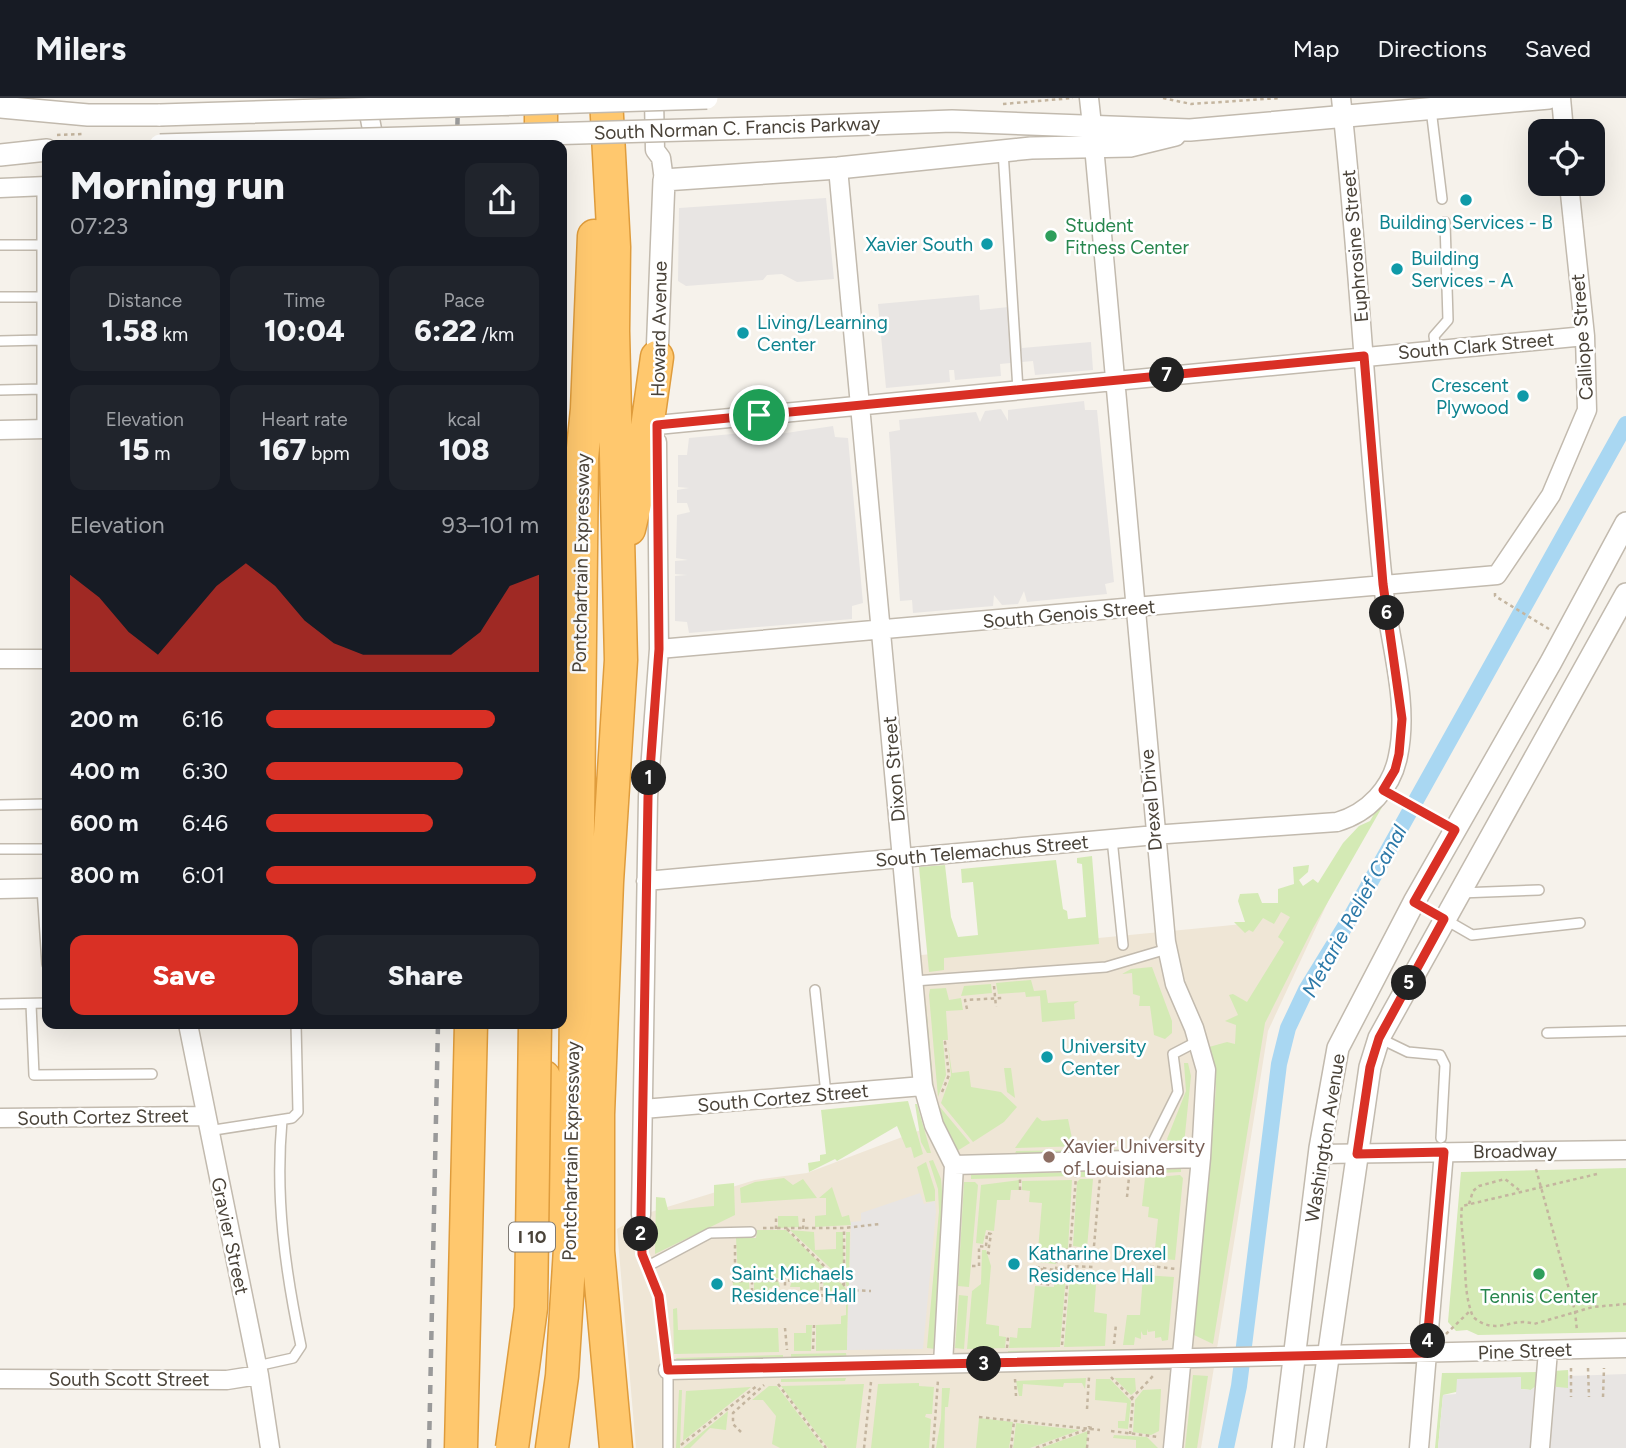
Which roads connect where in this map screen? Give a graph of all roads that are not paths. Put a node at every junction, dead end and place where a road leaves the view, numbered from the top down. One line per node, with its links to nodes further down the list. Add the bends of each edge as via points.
1 (366, 98): 17 (street)
2 (541, 98): 18 (highway)
3 (599, 98): 125 (highway, Pontchartrain Expressway / I 10, via 582,458 574,1185 562,1376)
4 (606, 98): 49 (highway, via 614,247)
5 (654, 98): 22 (street, Howard Avenue, via 656,150)
6 (667, 98): 22 (street, Howard Avenue)
7 (707, 98): 12 (street, South Norman C. Francis Parkway, bridge, via 160,115 89,115)
8 (1089, 98): 15 (street, Drexel Drive)
9 (1549, 98): 13 (street, South Norman C. Francis Parkway)
10 (1561, 98): 14 (street)
11 (1342, 106): 13 (street, South Norman C. Francis Parkway); 15 (street, South Norman C. Francis Parkway, via 1191,130 1129,146); 38 (street, Euphrosine Street)
12 (0, 107)
13 (1431, 107): 28 (lane)
14 (1563, 119)
15 (1093, 136): 16 (street, South Norman C. Francis Parkway, bridge, via 952,121); 20 (street, South Norman C. Francis Parkway); 40 (street, Drexel Drive)
16 (334, 140)
17 (373, 140)
18 (541, 140)
19 (42, 145): 21 (street)
20 (1003, 151): 23 (street, South Norman C. Francis Parkway); 43 (lane)
21 (0, 155)
22 (661, 158): 24 (street, Howard Avenue)
23 (838, 168): 24 (street, South Norman C. Francis Parkway); 44 (street, Dixon Street)
24 (664, 180): 39 (street, Howard Avenue)
25 (42, 186): 26 (street)
26 (0, 188)
27 (1570, 196): 34 (street, Calliope Street)
28 (1442, 199)
29 (1446, 222): 37 (lane, via 1448,320 1434,336)
30 (0, 245): 31 (lane)
31 (42, 245)
32 (0, 297): 33 (lane)
33 (42, 297): 35 (lane)
34 (1585, 337): 37 (street, South Clark Street); 50 (street, Calliope Street, via 1587,410 1551,495 1497,575)
35 (42, 340): 36 (lane); 41 (lane)
36 (0, 341)
37 (1436, 350): 38 (street, South Clark Street)
38 (1364, 356): 40 (street, South Clark Street); 51 (street, Euphrosine Street)
39 (657, 357): 45 (street, Howard Avenue); 49 (highway, via 638,491)
40 (1113, 380): 43 (street, South Clark Street); 53 (street, Drexel Drive)
41 (42, 389): 42 (lane)
42 (0, 390)
43 (1018, 390): 44 (street, South Clark Street)
44 (861, 406): 45 (street, South Clark Street); 54 (street, Dixon Street)
45 (657, 425): 55 (street, Howard Avenue)
46 (42, 429): 47 (street)
47 (0, 430)
48 (1626, 523): 58 (street, Washington Avenue)
49 (619, 574): 83 (highway, via 621,660)
50 (1479, 575): 51 (street, South Genois Street)
51 (1383, 584): 53 (street, South Genois Street); 60 (street, Euphrosine Street, via 1402,719)
52 (1626, 594): 59 (street, Washington Avenue)
53 (1135, 608): 54 (street, South Genois Street); 63 (street, Drexel Drive)
54 (882, 631): 55 (street, South Genois Street); 67 (street, Dixon Street)
55 (659, 649): 68 (street, Howard Avenue)
56 (0, 659): 57 (street)
57 (42, 659)
58 (1551, 662): 59 (street); 73 (street, Washington Avenue)
59 (1577, 678): 72 (street, Washington Avenue)
60 (1395, 770): 63 (street, South Telemachus Street, via 1376,800 1351,818)
61 (42, 804): 62 (lane)
62 (0, 805)
63 (1154, 835): 64 (street, South Telemachus Street); 77 (street, Drexel Drive)
64 (1112, 839): 67 (street, South Telemachus Street); 76 (lane)
65 (0, 849): 66 (lane)
66 (42, 849)
67 (902, 858): 68 (street, South Telemachus Street); 78 (street, Dixon Street)
68 (646, 881): 96 (street, Howard Avenue)
69 (42, 888): 70 (street)
70 (0, 889)
71 (1539, 890): 72 (lane)
72 (1459, 893): 74 (street, Washington Avenue)
73 (1414, 902): 74 (street); 102 (street, Washington Avenue, via 1338,1048)
74 (1444, 919): 75 (lane, via 1472,935); 91 (street, Washington Avenue)
75 (1580, 923)
76 (1123, 945)
77 (1167, 949): 78 (lane, via 1106,967); 92 (street, Drexel Drive, via 1175,984)
78 (914, 981): 94 (street, Dixon Street)
79 (815, 990): 95 (lane)
80 (42, 1003): 82 (lane)
81 (0, 1004): 82 (lane)
82 (31, 1004): 93 (lane, via 34,1075)
83 (602, 1027): 126 (highway, via 598,1251); 127 (highway, via 613,1102 617,1229)
84 (189, 1029): 99 (street, Gravier Street)
85 (296, 1029): 98 (lane, via 298,1112)
86 (471, 1029): 122 (highway)
87 (534, 1029): 123 (highway, Pontchartrain Expressway / I 10, bridge, via 531,1308)
88 (535, 1029): 124 (highway, via 549,1101 552,1196 539,1397)
89 (1626, 1031): 90 (lane)
90 (1547, 1033)
91 (1379, 1038): 100 (lane, via 1408,1052 1440,1055 1445,1065); 103 (street, Washington Avenue)
92 (1198, 1041): 104 (street, Drexel Drive, via 1206,1070); 105 (lane, via 1172,1054 1178,1092)
93 (152, 1074)
94 (923, 1086): 95 (street, South Cortez Street); 106 (street, Dixon Street, via 942,1146)
95 (826, 1094): 96 (street, South Cortez Street)
96 (643, 1109): 107 (street, Howard Avenue)
97 (0, 1118): 99 (street, South Cortez Street)
98 (282, 1120): 99 (lane); 117 (lane, via 278,1187 285,1271 301,1346 293,1358)
99 (207, 1123): 117 (street, Gravier Street)
100 (1442, 1145): 101 (street, Broadway); 103 (street, Broadway); 112 (street)
101 (1626, 1150)
102 (1319, 1154): 103 (street, Broadway); 114 (street, Washington Avenue)
103 (1357, 1154): 113 (street, Washington Avenue)
104 (1201, 1158): 105 (street); 115 (street, Drexel Drive)
105 (1144, 1160): 106 (street)
106 (954, 1165): 118 (street)
107 (641, 1215): 109 (lane, via 642,1254)
108 (751, 1232): 109 (lane, via 710,1233)
109 (648, 1266): 116 (lane, via 659,1296)
110 (1626, 1348): 111 (street, Pine Street)
111 (1548, 1351): 112 (street, Pine Street); 132 (street)
112 (1426, 1353): 113 (street, Pine Street); 131 (street)
113 (1328, 1354): 114 (street, Pine Street); 130 (street, Washington Avenue)
114 (1296, 1355): 115 (street, Pine Street); 129 (street, Washington Avenue)
115 (1182, 1360): 118 (street, Pine Street); 120 (street, Drexel Drive)
116 (668, 1370): 118 (street, Pine Street); 128 (lane)
117 (258, 1371): 119 (street, South Scott Street, via 227,1380); 121 (street, Gravier Street)
118 (941, 1372)
119 (0, 1379)
120 (1167, 1443)
121 (270, 1448)
122 (461, 1448)
123 (512, 1448)
124 (531, 1448)
125 (552, 1448)
126 (617, 1448)
127 (636, 1448)
128 (668, 1448)
129 (1283, 1448)
130 (1315, 1448)
131 (1419, 1448)
132 (1540, 1448)

